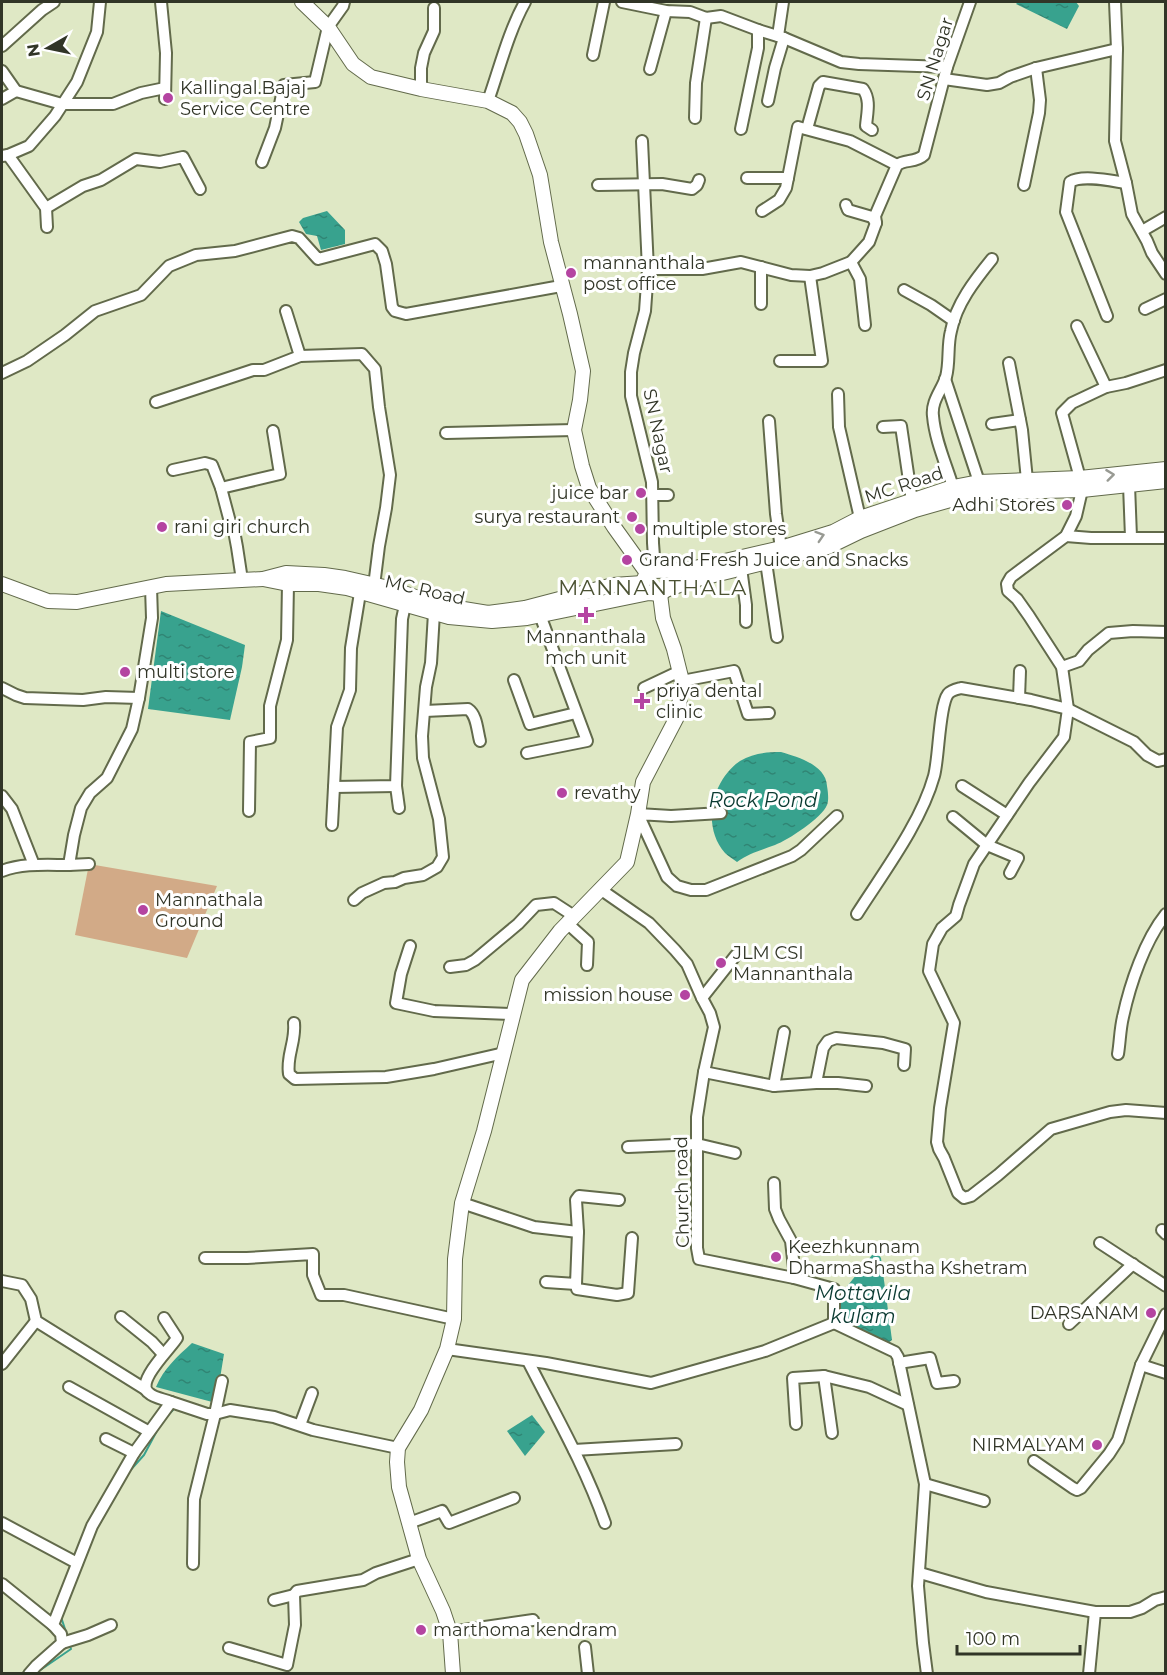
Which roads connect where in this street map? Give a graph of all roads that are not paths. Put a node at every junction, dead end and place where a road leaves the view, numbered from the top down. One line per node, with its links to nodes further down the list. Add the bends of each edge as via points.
1 (54, 2): 18 (street)
2 (100, 2): 31 (street, via 97,32 77,82)
3 (161, 2): 31 (street, via 165,93 141,93 113,104)
4 (302, 2): 15 (main road)
5 (344, 2): 15 (street)
6 (525, 2): 29 (street, via 509,36)
7 (604, 2): 20 (street)
8 (622, 2): 13 (street)
9 (783, 2): 17 (street)
10 (970, 2): 21 (street, SN Nagar)
11 (1115, 2): 19 (street)
12 (434, 8): 26 (street, via 434,31 424,53)
13 (666, 11): 14 (street, via 690,12); 22 (street)
14 (706, 18): 16 (street, via 720,16); 32 (street)
15 (328, 27): 26 (main road, via 352,64 371,77); 38 (street, via 315,82 284,85)
16 (758, 30): 17 (street); 33 (street, via 758,48)
17 (781, 37): 21 (street, via 842,62); 30 (street)
18 (2, 46)
19 (1117, 49): 23 (street); 43 (street, via 1115,141)
20 (593, 55)
21 (947, 67): 25 (street, SN Nagar)
22 (650, 69)
23 (1036, 69): 25 (street, via 999,84); 45 (street, via 1039,113)
24 (2, 71): 27 (street)
25 (944, 79): 39 (street, SN Nagar, via 924,155)
26 (421, 90): 29 (main road)
27 (16, 91): 28 (street); 31 (street)
28 (2, 99)
29 (488, 101): 61 (main road, via 512,113 526,134 540,175)
30 (768, 101)
31 (62, 104): 37 (street, via 29,146)
32 (695, 118)
33 (741, 129)
34 (807, 129): 35 (street, via 823,82 863,89 869,101 866,126); 39 (street, via 850,141); 41 (street, via 798,127)
35 (872, 130)
36 (642, 141): 44 (street, SN Nagar)
37 (5, 155): 49 (street)
38 (262, 162)
39 (897, 165): 52 (street, via 875,216)
40 (747, 178): 41 (street)
41 (788, 178): 50 (street, via 779,200)
42 (699, 180): 44 (street, via 692,189)
43 (1126, 183): 54 (street, via 1132,214); 67 (street, via 1074,179 1067,201 1066,212)
44 (645, 184): 46 (street); 58 (street, SN Nagar)
45 (1024, 184)
46 (598, 185)
47 (200, 189): 49 (street, via 183,157 160,162 136,159)
48 (846, 205): 52 (street, via 848,210 872,217)
49 (46, 208): 53 (street)
50 (762, 211)
51 (1166, 217): 54 (street)
52 (876, 223): 56 (street, via 869,242)
53 (47, 227)
54 (1142, 231): 59 (street)
55 (992, 259): 68 (street, via 969,289)
56 (851, 262): 60 (street); 69 (street, via 860,279)
57 (761, 267): 58 (street, via 741,262 702,270); 60 (street); 64 (street)
58 (648, 269): 96 (street, SN Nagar, via 631,396)
59 (1166, 274)
60 (810, 276): 72 (street, via 822,361)
61 (561, 286): 75 (street, via 398,313 392,307 382,251 375,244 318,259 299,238 292,236 235,251 196,255 169,266 141,295 95,310 27,362); 84 (main road, via 582,371)
62 (904, 290): 68 (street)
63 (1166, 299): 65 (street)
64 (761, 304)
65 (1145, 309)
66 (286, 311): 71 (street)
67 (1107, 316)
68 (954, 321): 76 (street)
69 (865, 325)
70 (1077, 326): 77 (street)
71 (300, 356): 79 (street); 111 (street, via 362,354 375,369 390,475)
72 (780, 361)
73 (1009, 363): 80 (street)
74 (1166, 370): 77 (street)
75 (2, 373)
76 (945, 380): 91 (street); 94 (street, via 932,415)
77 (1106, 387): 92 (street, via 1072,403 1062,413)
78 (838, 394): 99 (street, via 839,427)
79 (156, 402)
80 (1020, 420): 82 (street); 89 (street)
81 (769, 421): 103 (street)
82 (992, 424)
83 (882, 427): 98 (street, via 901,426)
84 (574, 430): 86 (street); 108 (main road, via 590,488)
85 (273, 431): 95 (street, via 280,474)
86 (446, 433)
87 (1166, 469): 92 (main road, MC Road, one-way to 87)
88 (173, 470): 95 (street, via 204,463 212,465)
89 (1027, 480): 91 (main road, MC Road); 92 (main road, MC Road)
90 (1166, 481): 93 (main road, MC Road)
91 (979, 482): 94 (main road, MC Road)
92 (1081, 484): 93 (main road, MC Road); 98 (main road, MC Road, via 975,493); 100 (street, via 1076,516)
93 (1129, 485): 101 (street)
94 (953, 487): 98 (main road, MC Road)
95 (221, 488): 107 (street)
96 (652, 495): 97 (street); 108 (street, SN Nagar)
97 (668, 495)
98 (913, 505): 99 (main road, MC Road); 104 (main road, MC Road, via 828,547)
99 (860, 518): 103 (main road, MC Road, one-way to 99, via 833,532)
100 (1066, 536): 101 (street); 120 (street, via 1007,584 1008,591 1017,598)
101 (1131, 537): 102 (street)
102 (1166, 538)
103 (781, 548): 108 (main road, MC Road, via 686,570)
104 (766, 562): 105 (main road, MC Road); 119 (street)
105 (741, 568): 108 (main road, MC Road, via 694,580); 117 (street)
106 (263, 579): 107 (main road, MC Road); 110 (main road, MC Road); 111 (main road, MC Road, via 286,573 324,575)
107 (242, 580): 112 (main road, MC Road)
108 (654, 582): 111 (main road, MC Road, via 613,585 525,608 488,613 439,605); 116 (main road, MC Road); 122 (main road)
109 (2, 584): 112 (main road, MC Road, via 48,601 62,602)
110 (288, 584): 113 (main road, MC Road, via 319,584); 140 (street, via 287,640 270,706 270,738 250,742)
111 (374, 586)
112 (151, 587): 126 (street, via 152,618)
113 (360, 592): 114 (main road, MC Road); 137 (street, via 351,648 350,690 337,727)
114 (405, 605): 115 (main road, MC Road); 135 (street)
115 (434, 614): 116 (main road, MC Road, via 492,621); 129 (street)
116 (540, 615): 130 (street)
117 (746, 622)
118 (1166, 632): 120 (street, via 1109,633 1079,661)
119 (777, 636)
120 (1062, 667): 128 (street)
121 (1020, 671): 127 (street)
122 (681, 676): 125 (street); 131 (street, via 734,671 748,714); 142 (main road, via 678,715 643,782)
123 (514, 680): 130 (street, via 530,724)
124 (2, 688): 126 (street, via 25,698)
125 (644, 688)
126 (139, 698): 150 (street, via 132,729 107,778 90,793 81,808)
127 (1019, 698): 128 (street); 155 (street, via 961,688 947,694 930,791)
128 (1068, 709): 134 (street, via 1134,742 1153,759); 143 (street, via 1064,737)
129 (425, 711): 132 (street, via 468,709 474,716); 154 (street, via 423,758 439,819 443,857 437,867 423,875 384,883)
130 (576, 713): 133 (street, via 587,741)
131 (769, 713)
132 (480, 741)
133 (527, 753)
134 (1166, 759)
135 (396, 786): 137 (street); 139 (street)
136 (962, 786): 143 (street)
137 (334, 787): 146 (street)
138 (2, 796): 149 (street, via 12,808)
139 (399, 808)
140 (249, 812)
141 (721, 813): 142 (street)
142 (638, 814): 144 (street, via 667,877 677,886 691,890 706,890 792,856); 153 (main road, via 627,862)
143 (1007, 815): 147 (street)
144 (837, 816)
145 (953, 817): 147 (street)
146 (332, 825)
147 (987, 845): 152 (street, via 1018,858); 173 (street, via 974,864 956,916 942,928 933,944 929,971 954,1023 938,1142 958,1193 964,1198 971,1196 1051,1129 1110,1112)
148 (89, 864): 150 (street)
149 (34, 865): 150 (street); 151 (street)
150 (69, 866)
151 (2, 871)
152 (1010, 873)
153 (600, 889): 157 (main road); 162 (street, Church road, via 649,923 675,950 687,964)
154 (354, 900)
155 (857, 914)
156 (1166, 914): 167 (street, via 1137,968 1123,1017)
157 (571, 920): 160 (street, via 588,942); 161 (street, via 554,903 536,905 475,960); 163 (main road, via 522,980)
158 (410, 946): 163 (street, via 396,1003 434,1011)
159 (736, 955): 162 (street)
160 (587, 965)
161 (450, 967)
162 (702, 998): 169 (street, Church road, via 714,1027)
163 (513, 1014): 166 (main road)
164 (294, 1023): 166 (street, via 294,1041 287,1064 294,1079 386,1077)
165 (784, 1032): 171 (street)
166 (504, 1053): 179 (main road)
167 (1118, 1054)
168 (904, 1065): 170 (street, via 905,1049 836,1038 823,1048)
169 (704, 1072): 171 (street); 174 (street, Church road)
170 (816, 1083): 171 (street); 172 (street)
171 (774, 1086)
172 (866, 1086)
173 (1166, 1113)
174 (697, 1144): 175 (street); 176 (street); 185 (street, Church road, via 699,1259)
175 (628, 1147)
176 (735, 1153)
177 (774, 1183): 185 (street, via 775,1209 791,1241)
178 (619, 1200): 180 (street, via 579,1196)
179 (462, 1203): 180 (street, via 534,1227); 193 (main road, via 455,1259)
180 (578, 1232): 188 (street)
181 (632, 1238): 188 (street, via 628,1293 577,1289)
182 (1100, 1243): 184 (street)
183 (205, 1258): 193 (street, via 313,1254 313,1275 321,1295 344,1295)
184 (1133, 1264): 189 (street); 196 (street)
185 (794, 1278): 195 (street, Church road, via 834,1289)
186 (2, 1281): 194 (street, via 22,1285 31,1299)
187 (546, 1282): 188 (street)
188 (576, 1284)
189 (1166, 1286)
190 (1166, 1314): 202 (street)
191 (121, 1317): 198 (street)
192 (164, 1318): 198 (street, via 177,1338)
193 (454, 1319): 197 (main road)
194 (36, 1321): 200 (street); 208 (street)
195 (834, 1323): 199 (street, via 765,1351 651,1383); 201 (street, via 895,1352)
196 (1069, 1324)
197 (447, 1350): 199 (street); 219 (main road, via 421,1410)
198 (163, 1354): 208 (street)
199 (528, 1361): 220 (street)
200 (2, 1364)
201 (900, 1364): 206 (street, via 930,1358 937,1383); 211 (street)
202 (1141, 1365): 203 (street); 222 (street, via 1118,1440 1081,1488 1073,1488)
203 (1166, 1373)
204 (824, 1376): 211 (street, via 869,1387); 213 (street, via 793,1378); 216 (street)
205 (222, 1380): 212 (street)
206 (954, 1381)
207 (69, 1388): 215 (street)
208 (145, 1389): 210 (street)
209 (312, 1393): 214 (street)
210 (171, 1402): 212 (street); 215 (street)
211 (908, 1405): 223 (street)
212 (215, 1414): 214 (street, via 230,1410); 231 (street, via 194,1499)
213 (796, 1424)
214 (300, 1425): 219 (street)
215 (148, 1431): 221 (street)
216 (832, 1433)
217 (106, 1439): 221 (street)
218 (676, 1443): 220 (street)
219 (398, 1448): 227 (main road, via 397,1474)
220 (574, 1450): 228 (street)
221 (134, 1453): 230 (street, via 92,1526)
222 (1034, 1461)
223 (925, 1484): 225 (street); 232 (street)
224 (514, 1498): 227 (street, via 448,1523 441,1511)
225 (984, 1501)
226 (2, 1522): 230 (street)
227 (409, 1523): 229 (main road)
228 (605, 1523)
229 (419, 1559): 234 (street, via 363,1580 301,1590); 241 (main road)
230 (76, 1563): 239 (street)
231 (194, 1564)
232 (920, 1573): 237 (street, via 986,1592); 248 (street)
233 (2, 1584): 239 (street)
234 (294, 1595): 236 (street); 244 (street, via 295,1625 287,1665)
235 (1166, 1597): 237 (street, via 1130,1612)
236 (274, 1600)
237 (1095, 1612): 249 (street)
238 (533, 1620): 241 (street)
239 (53, 1625): 242 (street, via 61,1634)
240 (111, 1626): 242 (street)
241 (450, 1632): 246 (main road)
242 (62, 1643): 245 (street)
243 (585, 1647): 247 (street)
244 (229, 1648)
245 (29, 1674)
246 (453, 1674)
247 (588, 1674)
248 (927, 1674)
249 (1089, 1674)

